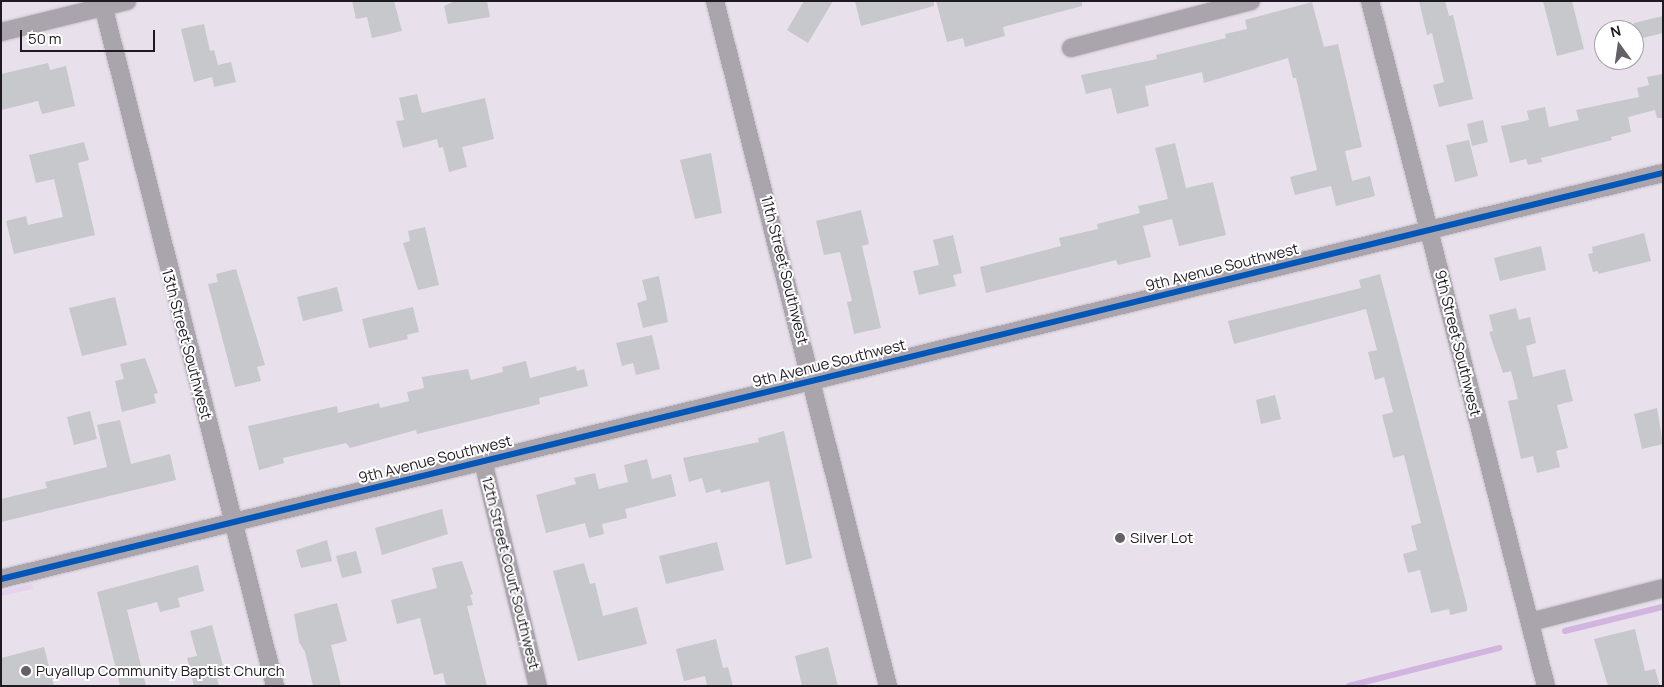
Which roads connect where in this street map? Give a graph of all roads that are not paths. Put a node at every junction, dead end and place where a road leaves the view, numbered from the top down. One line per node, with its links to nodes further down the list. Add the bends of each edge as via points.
1 (127, 1): 5 (street)
2 (715, 1): 10 (street, 11th Street Southwest)
3 (1251, 1): 7 (street)
4 (1370, 1): 9 (street, 9th Street Southwest)
5 (103, 4): 6 (street); 12 (street, 13th Street Southwest, via 166,263)
6 (1, 32)
7 (1070, 48)
8 (1663, 173): 9 (street, 9th Avenue Southwest)
9 (1428, 230): 10 (street, 9th Avenue Southwest); 15 (street, 9th Street Southwest)
10 (813, 380): 11 (street, 9th Avenue Southwest); 18 (street, 11th Street Southwest)
11 (483, 461): 12 (street, 9th Avenue Southwest); 17 (street, 12th Street Court Southwest)
12 (235, 521): 13 (street, 9th Avenue Southwest); 16 (street, 13th Street Southwest)
13 (1, 579)
14 (1663, 588): 15 (street)
15 (1530, 622): 19 (street, 9th Street Southwest)
16 (275, 686)
17 (538, 686)
18 (888, 686)
19 (1546, 686)

